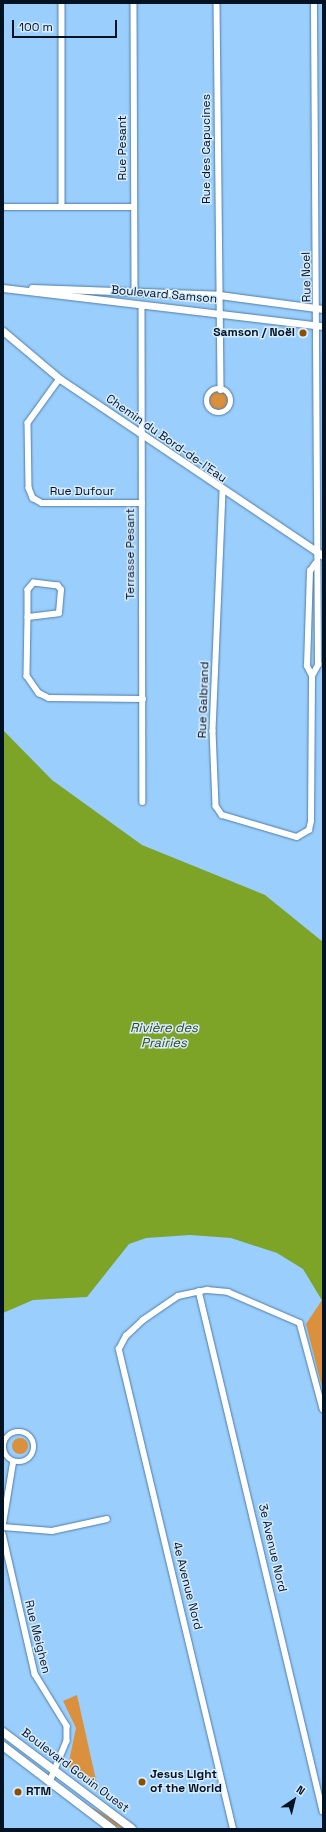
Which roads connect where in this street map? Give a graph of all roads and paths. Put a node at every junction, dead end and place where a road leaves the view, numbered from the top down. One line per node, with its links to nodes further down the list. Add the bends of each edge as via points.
1 (62, 3): 6 (street)
2 (134, 3): 7 (street, Rue Pesant)
3 (217, 3): 11 (street, Rue des Capucines)
4 (314, 3): 8 (street, Rue Noel)
5 (3, 207): 6 (street)
6 (62, 207): 7 (street)
7 (134, 207): 10 (street, Rue Pesant)
8 (320, 232): 13 (street, Rue Noel)
9 (3, 288): 10 (street, Boulevard Samson); 12 (street, Boulevard Samson)
10 (135, 292): 11 (street, Boulevard Samson)
11 (219, 295): 13 (street, Boulevard Samson); 14 (street, Rue des Capucines)
12 (142, 305): 14 (street, Boulevard Samson); 19 (street, Terrasse Pesant)
13 (321, 308): 15 (street, Rue Noel)
14 (220, 311): 15 (street, Boulevard Samson); 18 (street, Rue des Capucines)
15 (321, 325): 20 (street, Rue Noel)
16 (3, 331): 17 (street, Chemin du Bord-de-l'Eau)
17 (60, 379): 19 (street, Chemin du Bord-de-l'Eau); 22 (street, Rue Dufour, via 28,423 29,488 33,498 42,503)
18 (221, 390): 18 (street, via 211,392 207,400 214,413 222,413 230,406 229,395)
19 (142, 435): 21 (street, Chemin du Bord-de-l'Eau); 22 (street, Terrasse Pesant)
20 (320, 436): 23 (street, Rue Noel)
21 (223, 492): 23 (street, Chemin du Bord-de-l'Eau); 27 (street, Rue Galbrand, via 213,731 216,806 222,815 297,837 309,830)
22 (142, 503): 28 (street, Terrasse Pesant)
23 (316, 551): 24 (street, Chemin du Bord-de-l'Eau); 25 (street, Rue Noel)
24 (323, 556)
25 (315, 564): 27 (street, via 318,572 318,665); 27 (street, via 310,571 307,666)
26 (28, 617): 26 (street, via 29,586 58,586 61,590 59,613); 28 (street, via 27,676 39,694 49,698)
27 (312, 676)
28 (143, 699): 29 (street, Terrasse Pesant)
29 (143, 802)
30 (199, 1291): 31 (street, via 236,1295 294,1319 303,1326); 41 (street, 3e Avenue Nord); 44 (street, 4e Avenue Nord, via 168,1301 126,1336 119,1349)
31 (323, 1407)
32 (13, 1463): 32 (street, via 28,1459 34,1450 33,1440 26,1433 17,1431 6,1440 5,1449); 34 (street)
33 (107, 1520): 35 (street, via 52,1531)
34 (3, 1524)
35 (3, 1527)
36 (3, 1534): 39 (street, Rue Meighen, via 34,1674 67,1726 67,1741)
37 (3, 1732): 39 (main road, Boulevard Gouin Ouest)
38 (3, 1746): 40 (main road, Boulevard Gouin Ouest)
39 (55, 1770): 40 (street, Rue Meighen); 43 (main road, Boulevard Gouin Ouest)
40 (50, 1782): 42 (main road, Boulevard Gouin Ouest)
41 (323, 1810)
42 (112, 1829)
43 (132, 1829)
44 (233, 1829)

